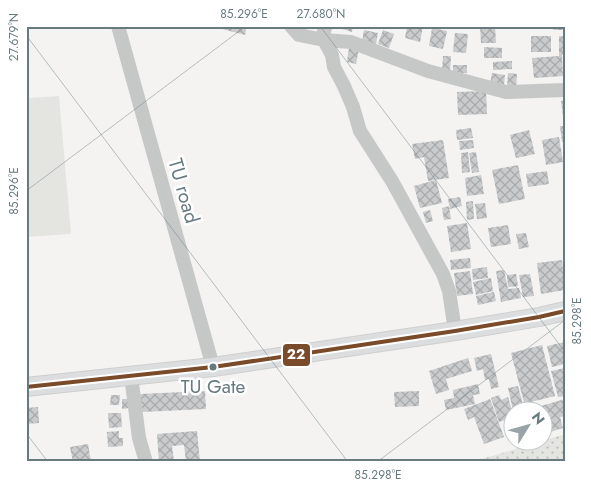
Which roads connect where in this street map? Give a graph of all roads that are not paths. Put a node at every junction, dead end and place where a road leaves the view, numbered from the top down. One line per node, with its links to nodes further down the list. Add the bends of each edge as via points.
1 (118, 26): 7 (street, TU road)
2 (291, 26): 3 (street, via 300,34)
3 (325, 33): 4 (street, via 428,71 506,92); 6 (street, via 334,67 360,131 392,181 443,274)
4 (565, 90)
5 (565, 311): 6 (main road)
6 (455, 331): 7 (main road)
7 (213, 367): 8 (main road)
8 (131, 376): 9 (main road); 10 (street, via 139,438)
9 (26, 387)
10 (146, 462)

